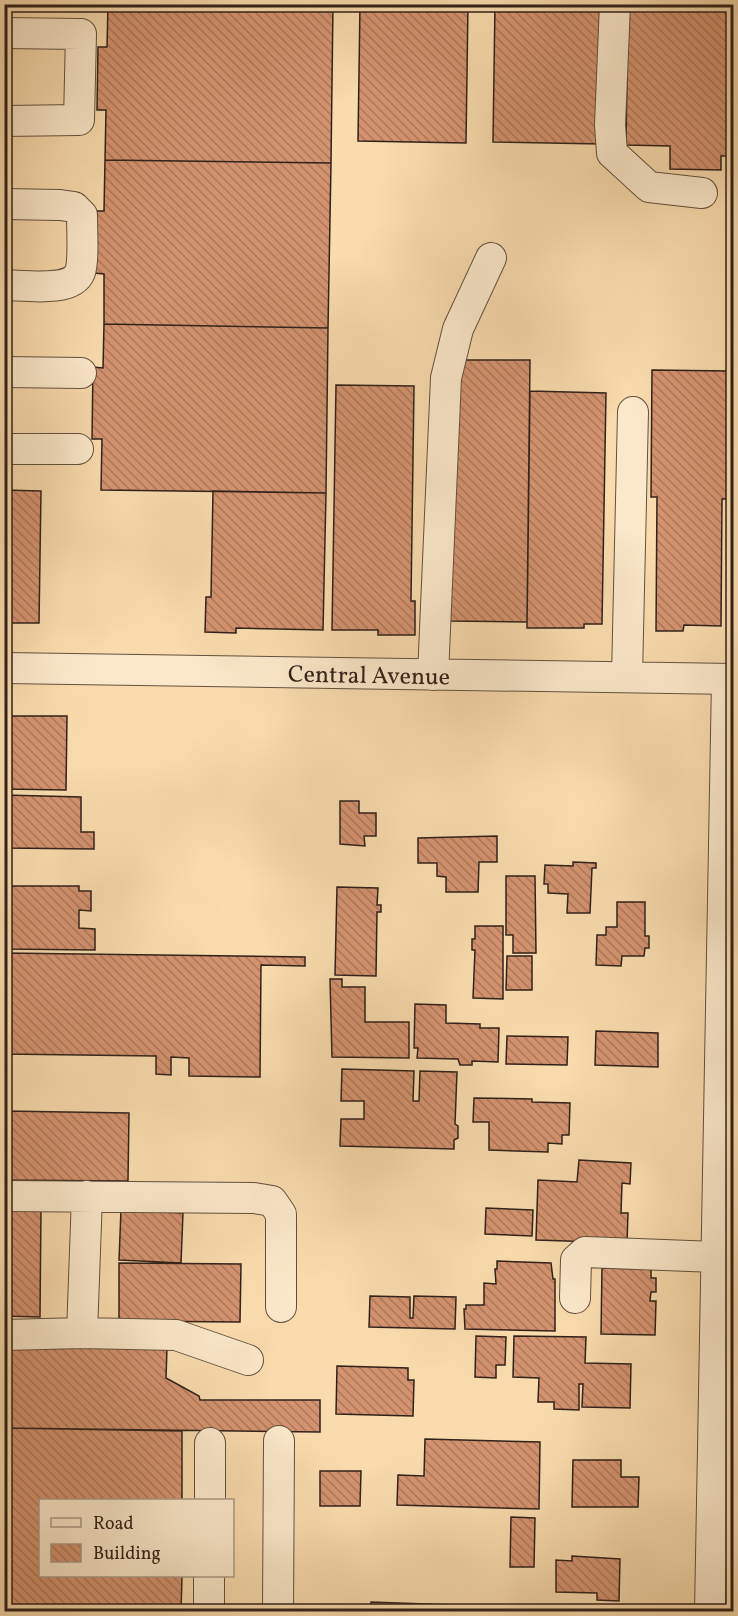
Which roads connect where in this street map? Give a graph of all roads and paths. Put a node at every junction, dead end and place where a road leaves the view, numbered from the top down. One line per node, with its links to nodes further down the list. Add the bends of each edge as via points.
1 (615, 4): 4 (street, via 612,153 649,187)
2 (4, 33): 3 (street, via 81,34 79,120)
3 (4, 121)
4 (702, 193)
5 (4, 204): 7 (street, via 60,205 74,207 82,215 80,272 74,282 64,286)
6 (491, 258): 14 (street, via 458,329 446,378)
7 (4, 285)
8 (4, 372): 9 (street)
9 (81, 373)
10 (633, 412): 15 (street)
11 (4, 449): 12 (street)
12 (78, 449)
13 (4, 668): 14 (street, Central Avenue)
14 (433, 675): 15 (street, Central Avenue)
15 (627, 677): 16 (street, Central Avenue)
16 (730, 680): 19 (street)
17 (4, 1196): 18 (street)
18 (87, 1196): 21 (street, via 272,1201 281,1214); 22 (street)
19 (716, 1257): 20 (street, via 585,1252 576,1260); 31 (street)
20 (575, 1299)
21 (280, 1307)
22 (82, 1333): 23 (street); 24 (street, via 176,1335)
23 (4, 1335)
24 (248, 1360)
25 (279, 1441): 30 (street)
26 (210, 1443): 27 (street)
27 (210, 1499)
28 (209, 1577): 29 (street)
29 (209, 1611)
30 (278, 1611)
31 (710, 1611)

